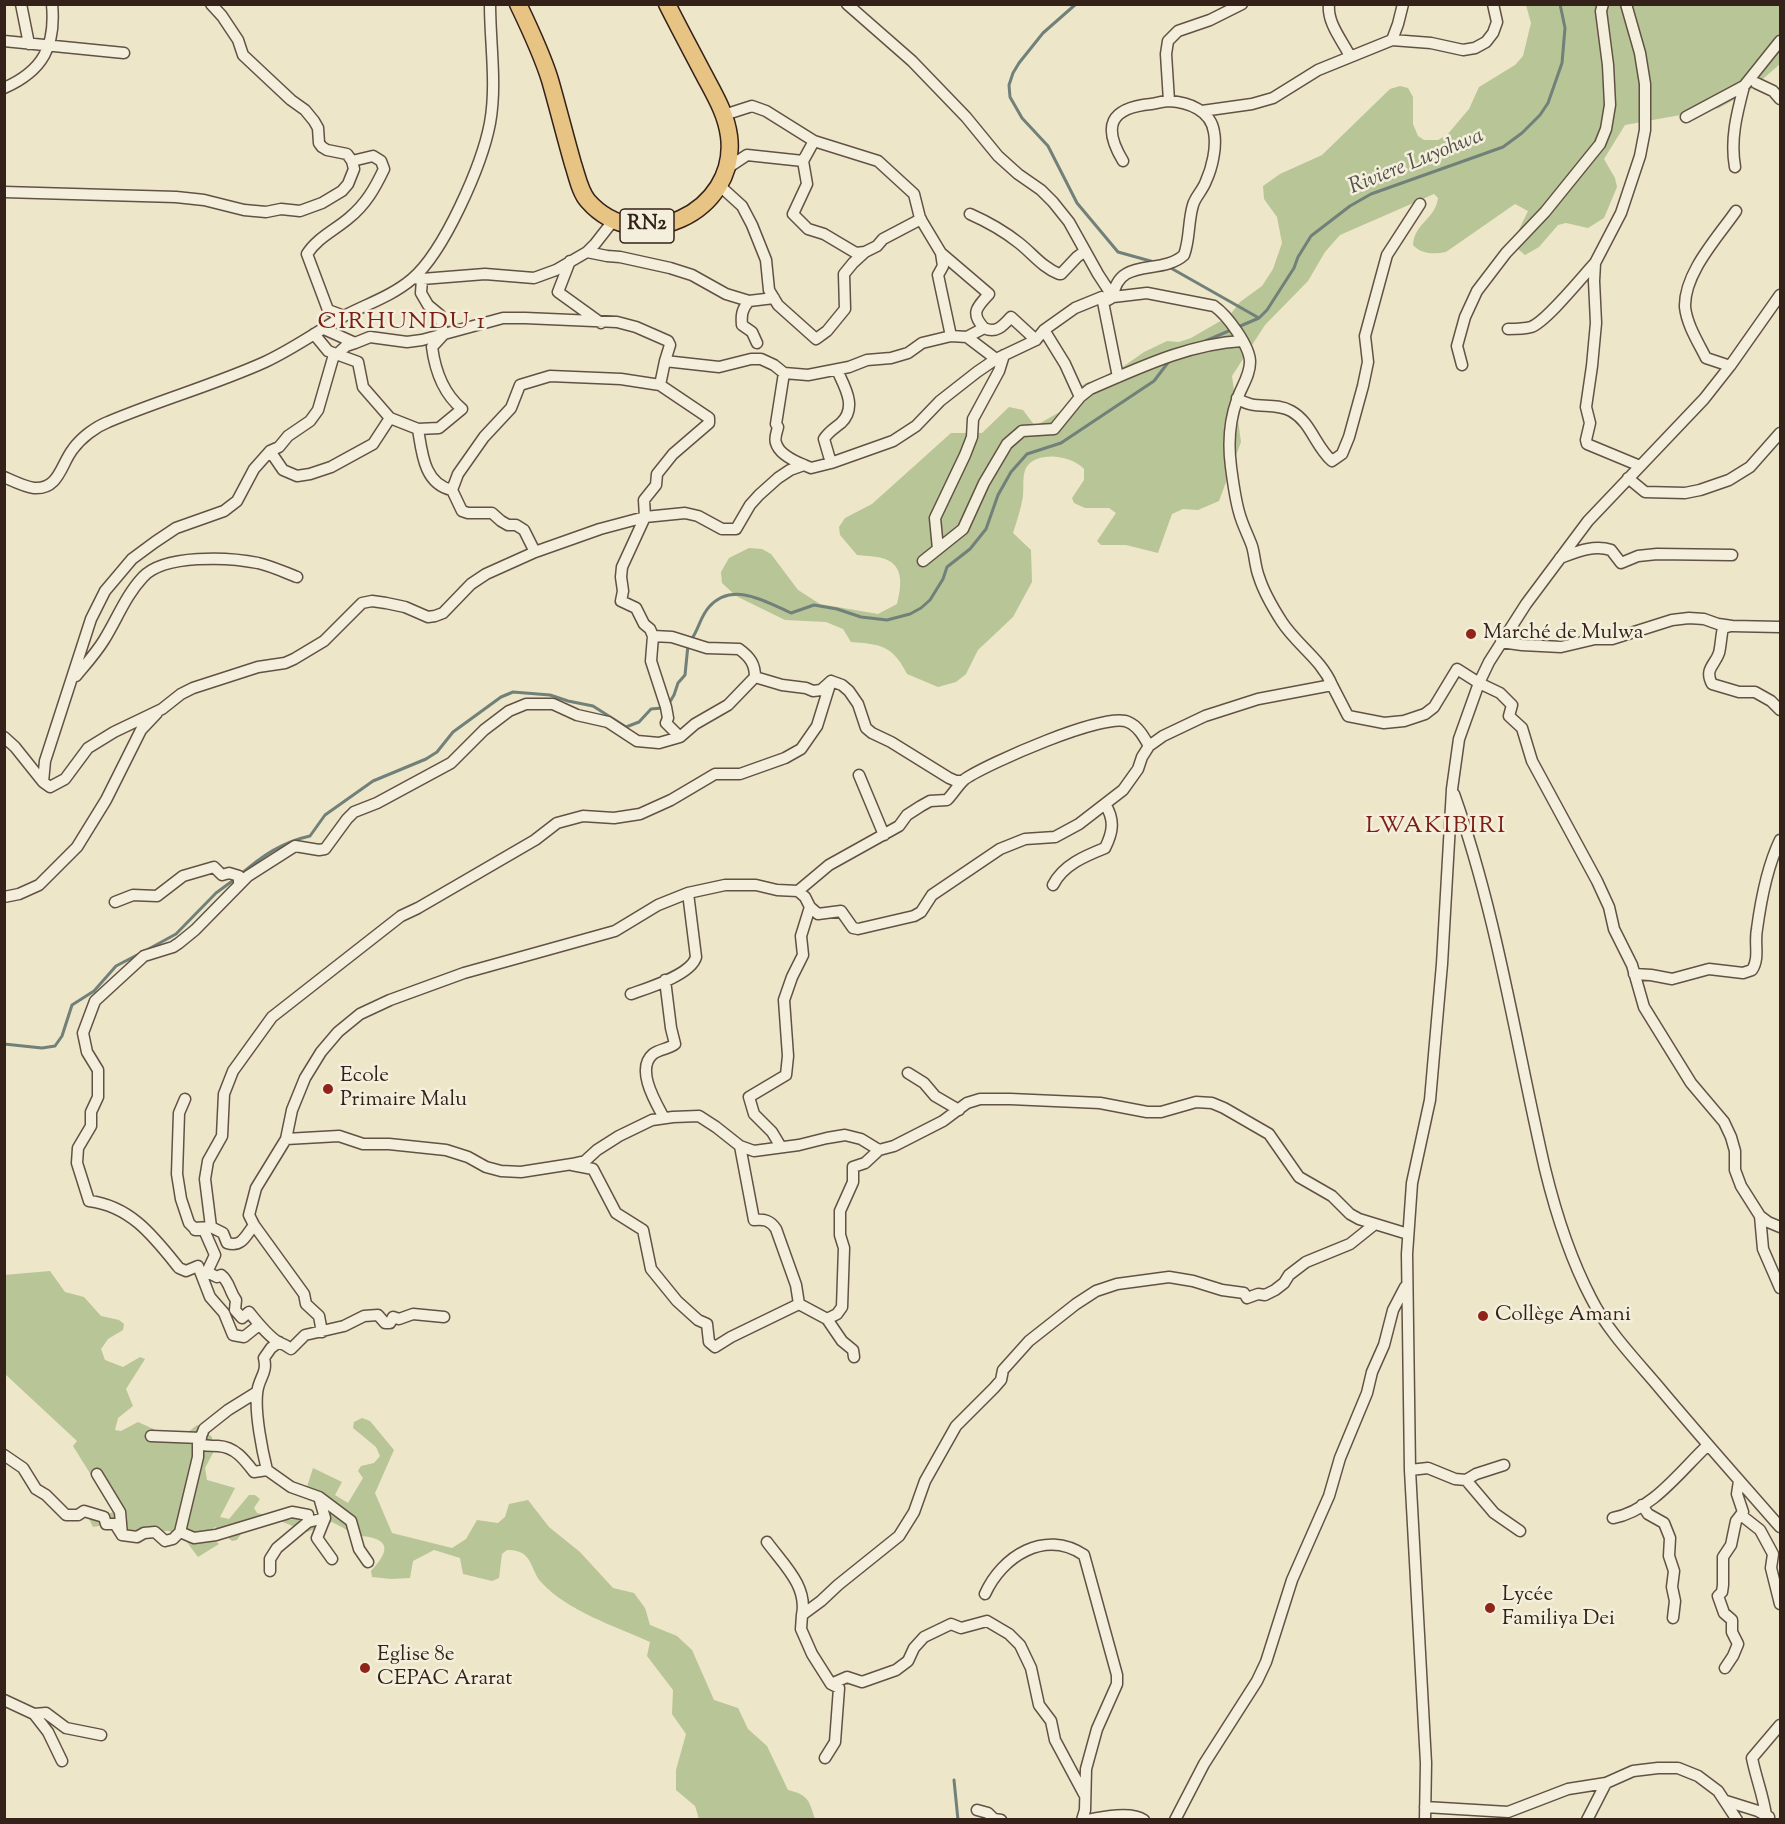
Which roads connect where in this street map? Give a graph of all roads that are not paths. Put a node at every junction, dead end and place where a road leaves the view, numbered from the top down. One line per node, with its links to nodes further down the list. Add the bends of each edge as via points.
1 (21, 4): 17 (street)
2 (52, 4): 18 (street)
3 (211, 4): 30 (street, via 238,40 243,55 314,121 322,147 347,154)
4 (490, 4): 48 (street, via 492,90 482,154 474,177)
5 (518, 4): 41 (highway, RN2, via 550,80 585,199)
6 (847, 4): 42 (street, via 912,61 998,156 1041,190 1070,222)
7 (1242, 4): 25 (street, via 1178,31 1167,41)
8 (1329, 4): 20 (street, via 1333,26)
9 (1403, 4): 14 (street)
10 (1493, 4): 14 (street, via 1497,22 1493,33 1475,48 1463,50)
11 (1603, 4): 69 (street, via 1610,105 1606,129 1600,144 1477,291 1457,346)
12 (1626, 4): 47 (street, via 1645,84 1645,130 1621,213)
13 (670, 6): 27 (highway, RN2)
14 (1392, 40): 20 (street)
15 (4, 41): 17 (street)
16 (1780, 41): 22 (street)
17 (29, 44): 18 (street)
18 (50, 45): 19 (street); 23 (street, via 43,60)
19 (124, 53)
20 (1350, 56): 26 (street, via 1318,70 1274,98)
21 (1756, 83): 24 (street)
22 (1744, 86): 28 (street); 33 (street, via 1732,150)
23 (4, 88)
24 (1780, 99)
25 (1169, 101): 26 (street); 32 (street, via 1137,105 1116,116 1112,137)
26 (1202, 111): 50 (street, via 1211,121 1215,145 1207,180 1193,205 1184,255 1166,266 1122,275)
27 (724, 115): 29 (street, via 752,106); 34 (highway, RN2, via 729,138)
28 (1686, 117)
29 (814, 141): 31 (street); 40 (street, via 878,161 914,194)
30 (351, 161): 36 (street, via 354,169 342,190 300,211 244,210 176,197); 53 (street, via 373,156 384,169 363,205 307,254 328,310)
31 (803, 161): 34 (street, via 747,155); 44 (street, via 807,184 793,214 808,229 856,253)
32 (1123, 161)
33 (1735, 167)
34 (726, 169): 35 (highway, RN2)
35 (720, 186): 41 (highway, RN2, via 696,211 673,222 629,226); 51 (street, via 742,206 752,225 766,260 768,285)
36 (4, 192)
37 (1420, 204): 76 (street, via 1387,255 1365,336 1368,362 1363,386 1342,454 1332,461 1303,419 1288,410 1246,405)
38 (1736, 211): 70 (street, via 1692,279 1685,309 1706,358)
39 (970, 214): 42 (street, via 996,226 1045,268 1059,274)
40 (921, 219): 44 (street); 45 (street)
41 (613, 221): 43 (street)
42 (1085, 251): 50 (street)
43 (586, 252): 46 (street); 52 (street, via 670,268)
44 (865, 252): 51 (street, via 844,274 845,309 816,339)
45 (941, 253): 55 (street, via 989,294 976,313); 60 (street, via 943,266 938,275)
46 (570, 261): 48 (street, via 534,278 485,274); 54 (street, via 558,292)
47 (1595, 263): 56 (street, via 1552,312 1534,326); 83 (street, via 1596,323 1586,440 1587,444)
48 (418, 279): 53 (street); 59 (street, via 428,305 440,315)
49 (1780, 295): 70 (street)
50 (1108, 297): 57 (street, via 1075,308); 63 (street, via 1147,293 1214,306 1229,320); 73 (street)
51 (774, 298): 52 (street)
52 (749, 301): 65 (street, via 741,315 742,326 752,332)
53 (344, 316): 58 (street)
54 (602, 323): 59 (street, via 503,318); 68 (street, via 636,327 668,341)
55 (984, 328): 61 (street); 62 (street, via 995,331 1012,318)
56 (1508, 329)
57 (1044, 330): 62 (street); 75 (street)
58 (319, 332): 64 (street); 66 (street, via 328,351); 84 (street, via 216,383 104,424 81,440 59,476 43,488)
59 (443, 334): 64 (street, via 407,342 370,337); 78 (street, via 432,347 434,359 447,393 462,409 439,428)
60 (951, 336): 61 (street); 71 (street, via 922,343 908,353)
61 (967, 337): 67 (street)
62 (1036, 340): 67 (street)
63 (1242, 342): 73 (street, via 1175,353); 76 (street, via 1250,361)
64 (355, 343): 66 (street)
65 (757, 343)
66 (337, 353): 77 (street, via 358,362 363,387); 80 (street, via 318,410 310,421)
67 (1000, 357): 81 (street, via 964,381 905,434); 88 (street, via 999,370 974,419 965,455 935,518)
68 (665, 361): 72 (street, via 720,367 761,359); 74 (street)
69 (1462, 365)
70 (1730, 366): 83 (street)
71 (837, 370): 72 (street, via 808,375); 81 (street, via 850,400 844,420 824,439)
72 (784, 373): 82 (street, via 776,445 790,459)
73 (1118, 377): 75 (street)
74 (660, 385): 86 (street, via 550,376 520,385 511,408 484,437 458,474); 87 (street, via 709,418 709,423 673,454 657,474 656,485 644,500)
75 (1080, 397): 88 (street, via 1054,429 1022,431 1007,444 963,529)
76 (1237, 398): 102 (street, via 1229,440 1230,466 1258,577 1281,621 1320,664)
77 (390, 418): 78 (street); 80 (street, via 373,444 310,474 297,476 283,470)
78 (418, 429): 86 (street, via 422,455 434,481)
79 (1780, 433): 85 (street, via 1750,467 1729,480 1700,490 1645,492)
80 (270, 451): 101 (street, via 254,469 237,501 224,511 176,528 132,559 105,591 91,619)
81 (831, 463): 82 (street, via 811,468)
82 (804, 465): 87 (street, via 769,485 750,505 736,529 722,529 686,513)
83 (1640, 466): 85 (street)
84 (4, 477)
85 (1628, 478): 91 (street, via 1588,520)
86 (452, 490): 89 (street, via 462,511 492,513 508,525 524,530)
87 (645, 517): 89 (street); 96 (street, via 622,567 621,601 636,608)
88 (938, 549): 92 (street)
89 (535, 552): 103 (street, via 479,579 443,613 428,617 405,607 362,603 324,641 294,659 193,688)
90 (1732, 555): 91 (street, via 1657,554 1621,563 1611,550 1593,548)
91 (1560, 558): 97 (street)
92 (923, 561)
93 (297, 577): 101 (street, via 257,563 207,558 155,568 133,589 103,642)
94 (1732, 626): 95 (street); 97 (street, via 1689,618 1612,639 1562,647); 104 (street, via 1723,628 1719,653 1709,667 1712,684 1755,692)
95 (1780, 627)
96 (653, 636): 98 (street, via 672,637 707,648 739,649 752,660); 106 (street, via 651,661 666,707 666,723)
97 (1501, 642): 100 (street)
98 (755, 677): 99 (street, via 813,691 821,690); 106 (street, via 728,705)
99 (831, 681): 109 (street, via 849,691 872,733 949,778); 138 (street, via 817,726 801,749 740,774 715,774 640,814 614,818 583,816 557,823 535,840 401,916 284,1007 261,1030 227,1082 222,1136 208,1161 205,1179)
100 (1479, 683): 102 (street, via 1457,669 1429,711 1404,721 1384,723 1348,716); 111 (street, via 1458,739); 122 (street, via 1500,693 1512,705 1509,716 1522,728 1532,761 1597,881)
101 (71, 684): 110 (street, via 45,761)
102 (1332, 685): 107 (street, via 1217,712 1172,731)
103 (162, 709): 110 (street, via 88,748 65,779 50,786); 119 (street, via 141,730 77,847 39,885)
104 (1780, 710)
105 (4, 737): 110 (street)
106 (680, 737): 115 (street, via 659,743 637,741 598,718 578,715 553,704 526,704 484,730 451,763 354,812 324,849 295,846)
107 (1149, 746): 109 (street, via 1127,721 1106,721 1002,760); 112 (street, via 1131,780)
108 (859, 775): 113 (street)
109 (963, 781): 113 (street, via 947,800 930,801)
110 (43, 782)
111 (1452, 789): 140 (street, via 1430,1100 1412,1183); 153 (street, via 1485,892 1556,1215 1569,1251 1606,1321)
112 (1105, 804): 116 (street, via 1112,816 1112,834 1105,848 1059,873); 121 (street, via 1055,837 1025,839 1000,849 932,895 914,916 858,929 853,928 842,911 818,914)
113 (884, 835): 117 (street, via 829,866)
114 (1780, 840): 122 (street, via 1767,876 1752,970 1743,973 1709,969 1672,979)
115 (239, 884): 120 (street, via 239,876 222,875 214,867 183,876 157,896 133,895); 146 (street, via 179,943 144,956 95,1000 83,1033 87,1053 98,1070 99,1089 91,1126 78,1148 77,1163 89,1201 118,1208 141,1223 179,1268 186,1271 198,1266 210,1297 224,1313 233,1335 244,1337)
116 (1053, 885)
117 (798, 891): 118 (street, via 742,884); 121 (street)
118 (688, 894): 123 (street, via 696,957 689,967); 129 (street, via 658,905 615,931 464,973 360,1014 338,1032 305,1078)
119 (4, 897)
120 (115, 902)
121 (810, 907): 131 (street, via 801,936 803,955 784,1000 786,1075 749,1097 754,1114)
122 (1634, 974): 134 (street, via 1644,1007 1671,1052 1691,1083 1725,1122 1741,1186)
123 (665, 980): 124 (street); 128 (street, via 675,1044 649,1059 646,1074)
124 (631, 994)
125 (908, 1073): 127 (street)
126 (185, 1099): 135 (street, via 179,1113 177,1174)
127 (959, 1110): 132 (street, via 929,1129); 136 (street, via 968,1103 992,1099 1100,1103 1147,1112 1196,1102 1212,1103 1269,1134 1299,1177 1332,1196 1350,1214)
128 (664, 1118): 130 (street, via 699,1116); 133 (street, via 636,1126 585,1161)
129 (286, 1138): 133 (street, via 339,1136 363,1144 446,1150 501,1171); 137 (street, via 256,1188 249,1215)
130 (740, 1146): 131 (street, via 754,1151); 143 (street, via 754,1220 772,1222 776,1229)
131 (781, 1147): 132 (street, via 845,1135)
132 (879, 1150): 145 (street, via 865,1163 853,1167 853,1182 840,1212 844,1248 842,1307)
133 (572, 1164): 143 (street, via 593,1169 616,1213 643,1230 651,1269 677,1301 707,1324 709,1342 715,1347)
134 (1760, 1215): 139 (street); 142 (street, via 1763,1249)
135 (189, 1223): 138 (street, via 194,1228); 146 (street, via 182,1222 187,1230 204,1230 215,1255 207,1272 228,1281 236,1300 235,1310 242,1318 249,1312)
136 (1375, 1224): 140 (street); 177 (street, via 1350,1244 1306,1262 1284,1284 1265,1295 1247,1298 1244,1293 1169,1277 1117,1284 1076,1304 1029,1341 1003,1370 1001,1380 956,1426 899,1536)
137 (254, 1225): 138 (street, via 242,1242 234,1245 227,1243 224,1233); 147 (street, via 304,1294 306,1304 319,1316)
138 (211, 1227)
139 (1780, 1227)
140 (1408, 1234): 141 (street)
141 (1407, 1281): 157 (street); 197 (street, via 1393,1310 1329,1496 1292,1580 1266,1662)
142 (1780, 1288)
143 (799, 1304): 145 (street)
144 (444, 1317): 147 (street, via 413,1314 393,1317 385,1323 378,1315 364,1316)
145 (827, 1319): 149 (street, via 853,1350)
146 (259, 1325): 148 (street)
147 (322, 1332): 148 (street, via 305,1335 291,1349)
148 (279, 1342): 150 (street, via 264,1358 267,1367)
149 (854, 1357)
150 (257, 1392): 152 (street, via 204,1429); 156 (street)
151 (151, 1436): 152 (street)
152 (199, 1441): 156 (street, via 230,1448 254,1472); 169 (street)
153 (1708, 1445): 160 (street); 162 (street, via 1661,1493)
154 (4, 1455): 170 (street, via 23,1468 36,1489 66,1515 78,1515 84,1510 104,1517 106,1524 115,1524)
155 (1504, 1465): 159 (street)
156 (267, 1470): 161 (street, via 291,1487)
157 (1410, 1470): 159 (street, via 1428,1468); 190 (street)
158 (97, 1474): 170 (street, via 120,1512)
159 (1466, 1480): 168 (street, via 1494,1513)
160 (1739, 1481): 163 (street); 167 (street)
161 (319, 1497): 164 (street); 173 (street, via 351,1521 359,1550)
162 (1642, 1505): 165 (street); 178 (street, via 1648,1514 1664,1523 1670,1538 1675,1601)
163 (1741, 1515): 176 (street, via 1760,1530 1773,1554 1771,1568); 179 (street, via 1723,1557 1723,1585 1718,1596 1724,1613 1732,1620 1738,1644)
164 (325, 1518): 166 (street); 172 (street, via 317,1538)
165 (1613, 1518)
166 (308, 1522): 169 (street, via 308,1515 292,1512 216,1535 194,1538); 174 (street, via 277,1548 270,1559)
167 (1780, 1527)
168 (1520, 1531)
169 (180, 1532): 170 (street, via 165,1541 154,1532 137,1537)
170 (122, 1535)
171 (767, 1542): 177 (street, via 797,1582 804,1605)
172 (332, 1559)
173 (368, 1562)
174 (270, 1571)
175 (985, 1594): 188 (street, via 999,1570 1019,1552 1038,1546 1061,1546 1084,1555 1117,1675 1086,1769)
176 (1780, 1604)
177 (802, 1615): 180 (street, via 801,1629 806,1642)
178 (1672, 1618)
179 (1725, 1668)
180 (831, 1684): 185 (street, via 839,1688 838,1718 835,1742); 188 (street, via 847,1677 862,1682 896,1670 908,1661 924,1637 951,1624 961,1628 987,1621 994,1624 1023,1650 1043,1713 1051,1721 1055,1740)
181 (4, 1700): 182 (street)
182 (34, 1714): 184 (street, via 46,1713 66,1728); 186 (street)
183 (1780, 1725): 192 (street, via 1752,1758)
184 (101, 1735)
185 (825, 1758)
186 (62, 1761)
187 (1606, 1783): 189 (street, via 1633,1771 1678,1768 1698,1776); 190 (street, via 1568,1789 1508,1812); 199 (street)
188 (1085, 1796): 194 (street)
189 (1726, 1801): 192 (street); 200 (street)
190 (1425, 1807): 198 (street)
191 (977, 1810): 193 (street)
192 (1769, 1817)
193 (1001, 1820)
194 (1082, 1820)
195 (1087, 1820): 196 (street, via 1130,1816)
196 (1144, 1820)
197 (1175, 1820)
198 (1425, 1820)
199 (1587, 1820)
200 (1737, 1820)

